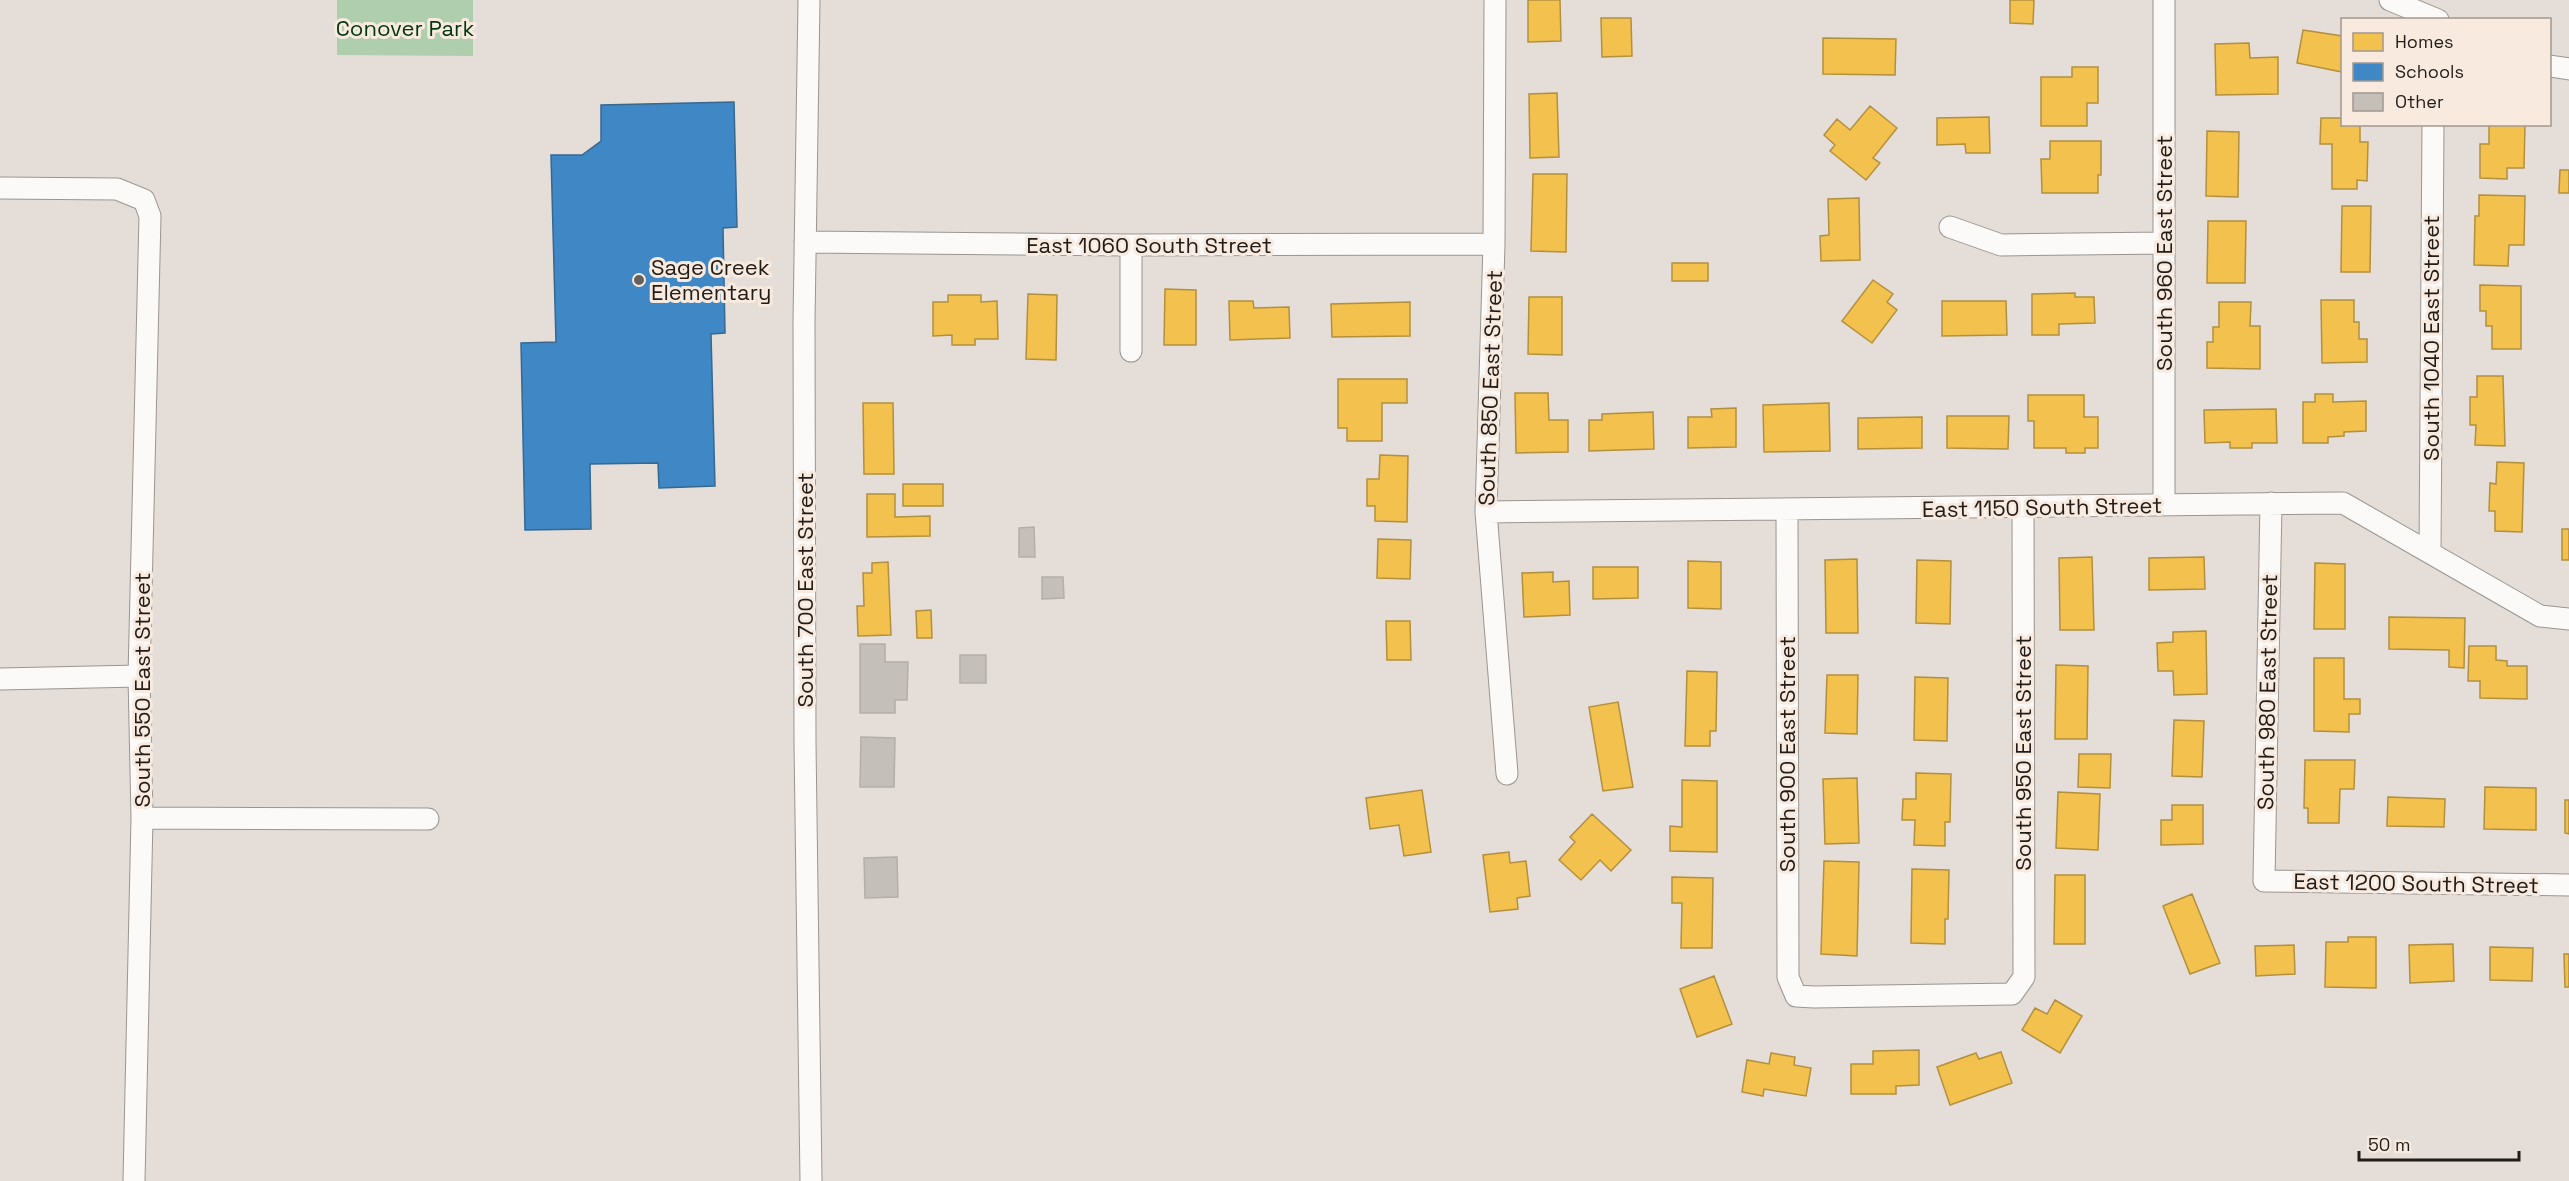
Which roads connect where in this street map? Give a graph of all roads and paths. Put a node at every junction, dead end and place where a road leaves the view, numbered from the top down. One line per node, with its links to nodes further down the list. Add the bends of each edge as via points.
1 (809, 0): 11 (street, South 700 East Street)
2 (1495, 0): 13 (street, South 850 East Street)
3 (2164, 0): 12 (street, South 960 East Street)
4 (2391, 0): 5 (street)
5 (2433, 18)
6 (2551, 66): 7 (street)
7 (2569, 69)
8 (2433, 126): 21 (street, South 1040 East Street)
9 (0, 188): 23 (street, South 550 East Street, via 117,189 144,200 150,216)
10 (1950, 227): 12 (street, via 2001,245)
11 (805, 242): 14 (street, East 1060 South Street); 32 (street, South 700 East Street, via 805,743)
12 (2164, 243): 17 (street, South 960 East Street)
13 (1494, 244): 14 (street, East 1060 South Street); 20 (street, South 850 East Street)
14 (1131, 245): 15 (street)
15 (1131, 351)
16 (2271, 503): 17 (street, East 1150 South Street); 21 (street, East 1150 South Street, via 2343,503); 28 (street, South 980 East Street)
17 (2164, 505): 18 (street, East 1150 South Street)
18 (2023, 508): 19 (street, East 1150 South Street); 30 (street, South 950 East Street, via 2024,977 2012,994)
19 (1787, 510): 20 (street, East 1150 South Street); 30 (street, South 900 East Street, via 1788,977)
20 (1486, 512): 25 (street, South 850 East Street)
21 (2430, 552): 22 (street, East 1150 South Street, via 2540,616)
22 (2569, 619)
23 (139, 676): 24 (street); 26 (street, South 550 East Street)
24 (0, 679)
25 (1507, 774)
26 (142, 818): 27 (street); 31 (street, South 550 East Street)
27 (428, 819)
28 (2264, 881): 29 (street, East 1200 South Street)
29 (2569, 885)
30 (1796, 996)
31 (134, 1181)
32 (811, 1181)

